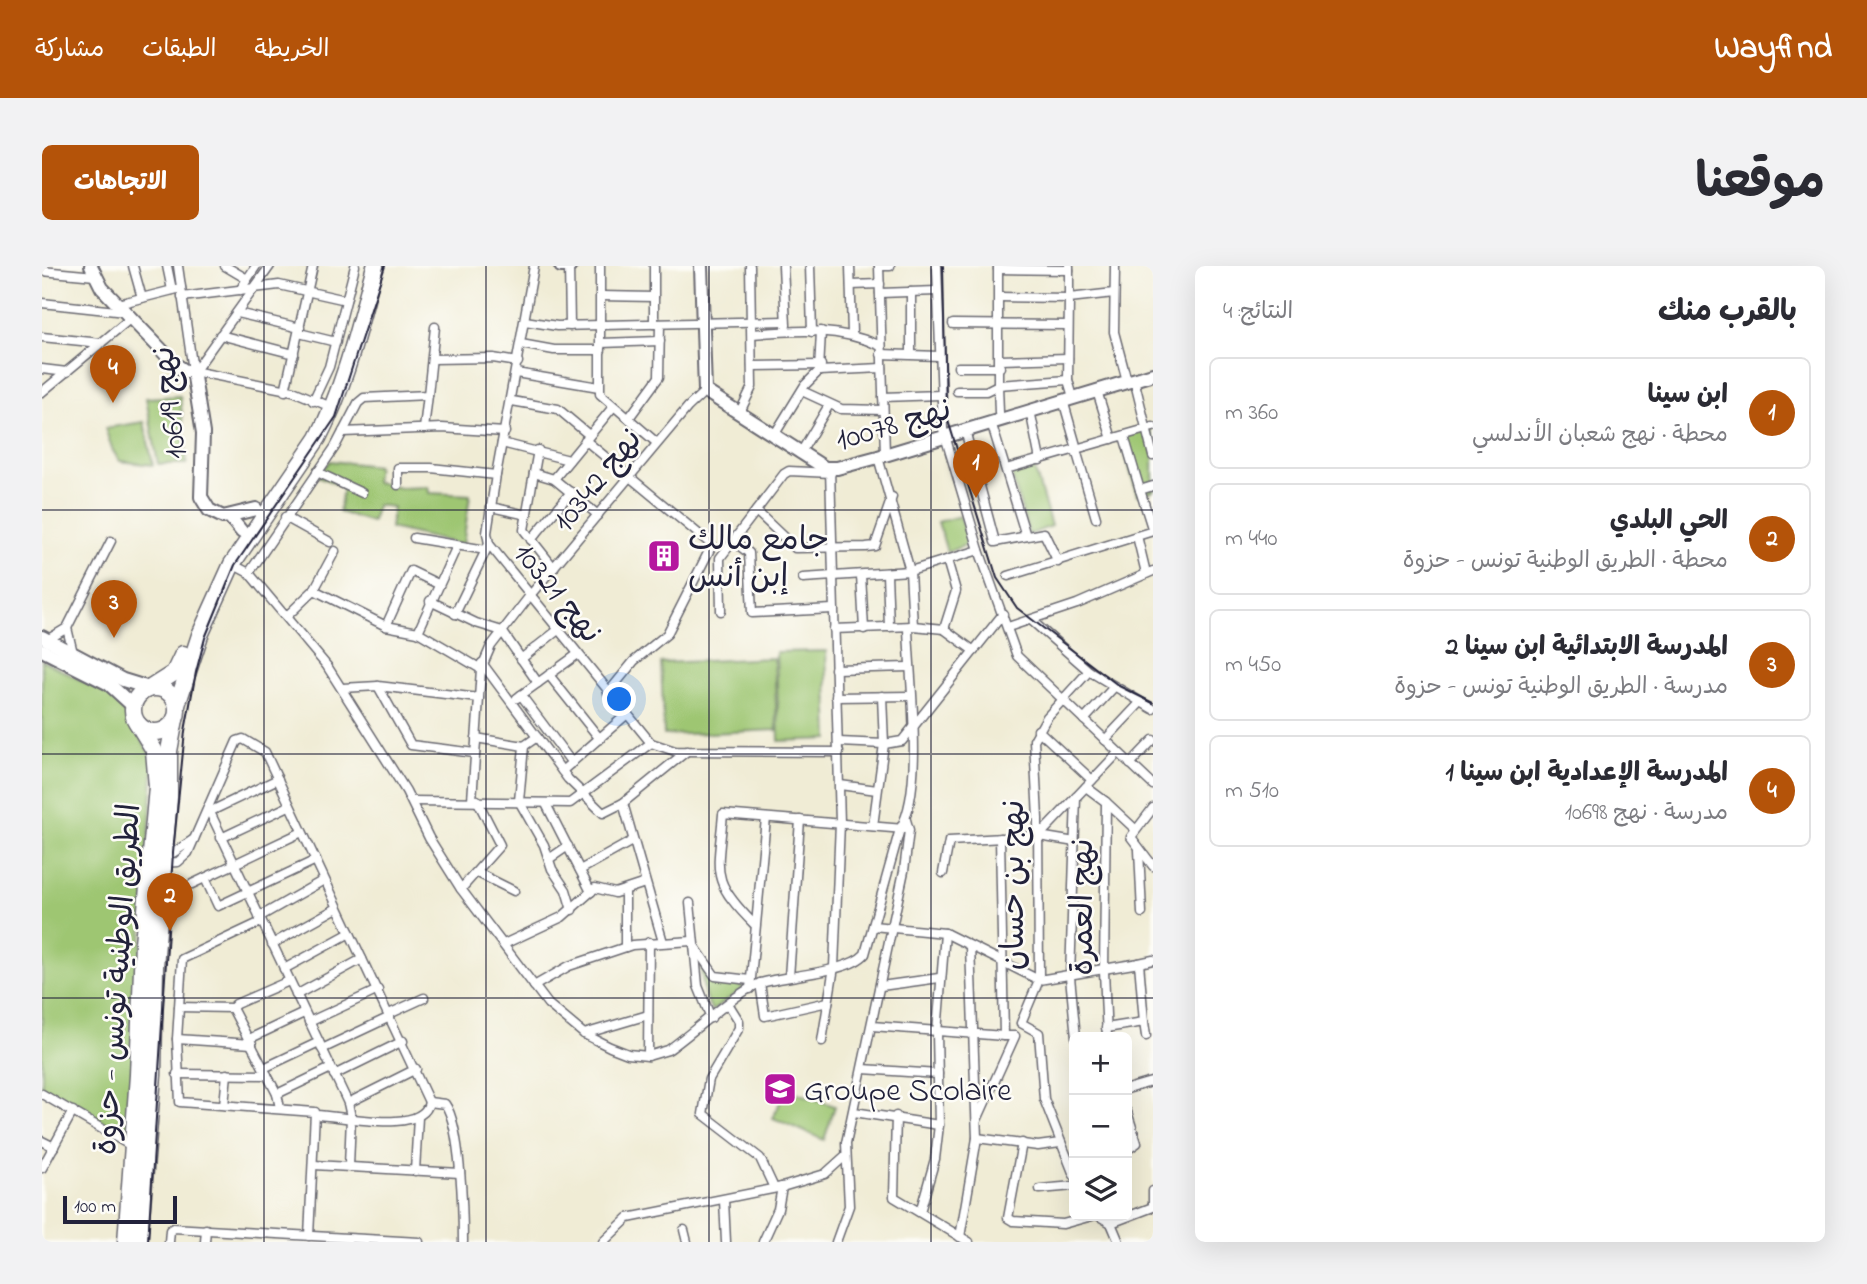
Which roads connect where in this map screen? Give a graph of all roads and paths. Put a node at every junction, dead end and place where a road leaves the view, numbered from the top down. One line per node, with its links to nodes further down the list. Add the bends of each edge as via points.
1 (133, 266): 42 (street)
2 (167, 266): 35 (street)
3 (178, 266): 35 (street, نهج 10619)
4 (225, 266): 29 (street)
5 (256, 266): 29 (street)
6 (270, 266): 31 (street)
7 (313, 266): 36 (street)
8 (355, 266): 44 (street)
9 (366, 266): 104 (highway, via 340,359)
10 (375, 266): 168 (highway, الطريق الوطنية تونس - حزوة, via 349,364 329,416)
11 (534, 266): 48 (street, نهج 10321)
12 (561, 266): 13 (street)
13 (570, 266): 57 (street)
14 (600, 266): 39 (street)
15 (654, 266): 40 (street)
16 (701, 266): 50 (street)
17 (750, 266): 51 (street)
18 (783, 266): 49 (street)
19 (810, 266): 62 (street)
20 (850, 266): 30 (street)
21 (879, 266): 22 (street); 32 (street)
22 (890, 266)
23 (937, 266): 34 (street)
24 (1115, 266): 38 (street)
25 (998, 268): 26 (street); 41 (street)
26 (1069, 268): 43 (street)
27 (93, 271): 28 (street); 46 (street)
28 (43, 272)
29 (247, 279): 33 (street)
30 (851, 285): 32 (street); 64 (street)
31 (255, 288): 33 (street); 36 (street, via 279,285); 47 (street)
32 (880, 288): 37 (street); 72 (street)
33 (240, 289): 35 (street)
34 (937, 290): 37 (street); 75 (street)
35 (178, 291): 42 (street); 85 (street, نهج 10619)
36 (308, 291): 44 (street); 59 (street)
37 (911, 292): 74 (street)
38 (1114, 293): 43 (street); 90 (street, via 1114,332)
39 (601, 296): 40 (street); 55 (street)
40 (654, 297): 52 (street)
41 (999, 297): 43 (street); 54 (street)
42 (142, 298): 46 (street)
43 (1069, 298): 56 (street)
44 (346, 300): 68 (street)
45 (42, 303): 46 (street)
46 (125, 311): 69 (street); 85 (street, via 175,363)
47 (237, 313): 59 (street); 65 (street)
48 (525, 321): 57 (street); 70 (street, نهج 10321)
49 (785, 321): 51 (street); 60 (street)
50 (702, 323): 51 (street); 52 (street); 94 (street)
51 (751, 323): 63 (street)
52 (657, 324): 55 (street); 67 (street)
53 (954, 324): 54 (street)
54 (999, 324): 56 (street); 79 (street)
55 (601, 325): 57 (street); 71 (street)
56 (1068, 325): 76 (street)
57 (570, 326)
58 (435, 327): 77 (street)
59 (300, 331): 68 (street); 73 (street)
60 (787, 331): 62 (street); 63 (street)
61 (821, 331): 62 (street); 64 (street); 82 (street)
62 (812, 332)
63 (751, 334): 80 (street)
64 (852, 334): 72 (street)
65 (220, 335): 73 (street); 85 (street)
66 (42, 337): 69 (street)
67 (660, 341): 71 (street); 110 (street, via 659,377)
68 (336, 342): 104 (street)
69 (101, 343): 86 (street)
70 (521, 344): 71 (street, via 554,351); 78 (street, نهج 10321)
71 (601, 346): 92 (street)
72 (881, 350): 74 (street); 84 (street)
73 (294, 354): 93 (street)
74 (911, 354): 75 (street)
75 (939, 356): 100 (street)
76 (1069, 358): 79 (street); 89 (street)
77 (432, 359): 78 (street); 99 (street)
78 (518, 362): 87 (street, نهج 10321)
79 (1000, 364): 81 (street); 91 (street)
80 (752, 366): 82 (street); 109 (street, via 752,387)
81 (958, 367)
82 (820, 368): 84 (street); 95 (street)
83 (42, 369): 86 (street)
84 (882, 369): 101 (street)
85 (194, 371): 93 (street); 149 (street, نهج 10619, via 203,433 201,497 208,510)
86 (67, 372): 98 (street)
87 (516, 373): 92 (street); 103 (street, نهج 10321)
88 (1153, 374): 90 (street, نهج 10078)
89 (1068, 380): 91 (street); 102 (street)
90 (1131, 380): 97 (street, نهج 10078); 112 (street)
91 (998, 385): 96 (street, via 986,391); 111 (street)
92 (599, 387): 106 (street, via 600,396)
93 (285, 391): 104 (street)
94 (705, 391): 109 (street, نهج 10078); 123 (street, نهج 10342)
95 (802, 391): 105 (street); 119 (street)
96 (957, 391)
97 (1097, 391): 102 (street, نهج 10078); 121 (street)
98 (42, 392)
99 (428, 395): 113 (street); 115 (street, via 364,398)
100 (940, 396): 101 (street); 117 (street)
101 (883, 397): 107 (street)
102 (1068, 398): 108 (street, نهج 10078); 124 (street)
103 (512, 401): 116 (street, نهج 10321); 120 (street, via 558,409)
104 (319, 402): 145 (highway, via 292,460)
105 (829, 405): 107 (street); 126 (street)
106 (613, 407): 110 (street); 120 (street)
107 (883, 410): 127 (street)
108 (1030, 410): 111 (street, نهج 10078); 130 (street)
109 (738, 414): 119 (street, نهج 10078)
110 (628, 418): 123 (street)
111 (995, 418): 114 (street, نهج 10078); 131 (street)
112 (1149, 428): 118 (street); 128 (street)
113 (424, 429): 115 (street); 116 (street)
114 (965, 430): 117 (street, نهج 10078); 154 (street, via 994,541)
115 (343, 432): 133 (street)
116 (505, 432): 122 (street, نهج 10321)
117 (944, 435): 127 (street, نهج 10078); 164 (street)
118 (1124, 436): 121 (street); 140 (street)
119 (773, 437): 126 (street, نهج 10078)
120 (587, 438): 129 (street); 136 (street)
121 (1112, 439): 124 (street)
122 (502, 443): 125 (street); 135 (street, نهج 10321)
123 (657, 443): 136 (street, نهج 10342)
124 (1077, 449): 130 (street); 151 (street)
125 (538, 450): 129 (street); 134 (street)
126 (800, 454): 132 (street, نهج 10078)
127 (882, 455): 132 (street, نهج 10078); 143 (street)
128 (1153, 456)
129 (569, 460): 137 (street)
130 (1040, 460): 131 (street)
131 (1006, 469): 154 (street)
132 (830, 471): 146 (street, via 786,471); 162 (street)
133 (317, 472): 142 (street); 150 (street)
134 (534, 473): 137 (street); 147 (street)
135 (496, 475): 138 (street, via 398,468); 144 (street, نهج 10321)
136 (629, 478): 148 (street, نهج 10342); 214 (street, via 712,547 667,634 634,661)
137 (554, 479): 141 (street)
138 (398, 485)
139 (1153, 486): 140 (street)
140 (1140, 490): 152 (street)
141 (571, 492): 148 (street); 157 (street)
142 (362, 493)
143 (892, 498): 162 (street, via 875,545); 170 (street)
144 (491, 507): 147 (street); 163 (street, نهج 10321)
145 (256, 509): 149 (street); 153 (highway)
146 (756, 511): 159 (street); 162 (street, via 795,548)
147 (527, 515): 157 (street, via 524,530)
148 (598, 515): 169 (street, نهج 10342)
149 (229, 516): 153 (street, نهج 10619)
150 (285, 517): 160 (street); 172 (street)
151 (1096, 518)
152 (1153, 531): 155 (street)
153 (242, 532): 212 (highway, via 208,592 176,671)
154 (1026, 536): 167 (street, via 1046,534)
155 (1137, 536): 167 (street); 171 (street)
156 (414, 538): 161 (street)
157 (531, 540): 169 (street)
158 (111, 541): 192 (street)
159 (733, 541): 182 (street, via 749,553 752,613); 183 (street, via 719,560)
160 (330, 542)
161 (457, 546): 163 (street); 178 (street)
162 (831, 546): 175 (street)
163 (488, 547): 180 (street, نهج 10321); 184 (street)
164 (979, 550): 166 (street); 185 (street)
165 (335, 551): 179 (street)
166 (947, 560): 170 (street); 195 (street, via 956,591)
167 (1058, 562): 176 (street)
168 (232, 564): 172 (street); 225 (highway, الطريق الوطنية تونس - حزوة, via 205,623)
169 (554, 568): 180 (street, نهج 10342)
170 (910, 571): 173 (street); 190 (street)
171 (1150, 572): 187 (street)
172 (248, 573): 186 (street)
173 (887, 574): 174 (street); 189 (street)
174 (861, 575): 175 (street); 194 (street)
175 (832, 576): 177 (street); 182 (street)
176 (1007, 576)
177 (803, 578)
178 (438, 584): 181 (street); 188 (street, via 411,572)
179 (314, 590): 186 (street); 188 (street)
180 (532, 593): 196 (street, نهج 10321); 197 (street, نهج 10342)
181 (430, 601): 184 (street); 198 (street)
182 (833, 609): 193 (street)
183 (721, 611)
184 (455, 614): 197 (street)
185 (1003, 614): 191 (street); 202 (street)
186 (287, 616): 213 (street)
187 (1031, 620): 191 (street); 207 (street)
188 (386, 626): 198 (street)
189 (889, 627): 190 (street); 194 (street)
190 (910, 627): 195 (street); 205 (street)
191 (1008, 627): 220 (street, via 1019,659)
192 (67, 628): 199 (street); 200 (street)
193 (834, 629): 194 (street); 206 (street)
194 (864, 629)
195 (944, 629): 202 (street)
196 (558, 630): 201 (street, نهج 10321); 203 (street)
197 (502, 631): 203 (street); 204 (street, نهج 10342)
198 (418, 632): 204 (street)
199 (44, 642): 200 (street); 223 (street, via 109,684)
200 (73, 653): 212 (street, via 123,680)
201 (578, 654): 208 (street); 214 (street, نهج 10321)
202 (972, 654): 229 (street)
203 (521, 659): 209 (street)
204 (482, 666): 219 (street); 221 (street)
205 (909, 667): 206 (street); 216 (street)
206 (835, 669): 218 (street)
207 (1089, 671): 211 (street); 220 (street)
208 (549, 675): 209 (street); 233 (street)
209 (538, 683): 215 (street)
210 (378, 686): 213 (street); 219 (street); 241 (street, via 411,745)
211 (1115, 687): 222 (street); 227 (street)
212 (151, 688): 223 (highway, via 136,698); 225 (highway, via 165,690)
213 (342, 688): 253 (street)
214 (608, 693): 226 (street, نهج 10321)
215 (521, 695): 221 (street); 243 (street)
216 (911, 695): 217 (street); 229 (street)
217 (882, 696): 218 (street); 237 (street)
218 (836, 697): 239 (street)
219 (479, 698): 232 (street)
220 (1062, 699): 227 (street); 230 (street)
221 (512, 701): 231 (street)
222 (1139, 704): 224 (street); 234 (street)
223 (133, 706): 228 (highway)
224 (1153, 709)
225 (176, 712): 228 (highway, via 158,732); 276 (highway, الطريق الوطنية تونس - حزوة)
226 (626, 715): 233 (street); 236 (street, نهج 10321)
227 (1084, 720): 234 (street)
228 (138, 724): 276 (highway, الطريق الوطنية تونس - حزوة, via 154,750 158,770)
229 (914, 728): 237 (street, via 902,741); 266 (street)
230 (1038, 730): 247 (street, نهج العمرة); 269 (street, نهج بن حسان, via 1034,746)
231 (537, 737): 238 (street); 245 (street)
232 (476, 738): 238 (street); 241 (street)
233 (600, 739): 243 (street)
234 (1105, 740): 242 (street)
235 (1153, 740): 244 (street)
236 (651, 743): 240 (street); 251 (street)
237 (884, 744): 239 (street); 250 (street)
238 (524, 746): 255 (street)
239 (839, 747): 240 (street); 248 (street)
240 (687, 751): 257 (street)
241 (475, 753): 254 (street)
242 (1118, 753): 244 (street); 247 (street)
243 (572, 763): 245 (street)
244 (1130, 764): 249 (street)
245 (562, 771): 251 (street)
246 (278, 779): 259 (street); 261 (street); 261 (street, via 265,752 240,740)
247 (1089, 783): 252 (street); 256 (street, نهج العمرة)
248 (839, 785): 250 (street); 264 (street)
249 (1153, 785)
250 (877, 790): 265 (street)
251 (584, 796): 257 (street, via 606,813); 258 (street, via 568,804)
252 (1076, 797): 269 (street); 273 (street)
253 (411, 800): 254 (street); 288 (street)
254 (475, 800): 255 (street); 282 (street, via 501,842)
255 (519, 802): 258 (street); 277 (street)
256 (1106, 802): 267 (street); 316 (street, نهج العمرة)
257 (623, 803): 272 (street)
258 (546, 804): 274 (street)
259 (289, 806): 268 (street); 270 (street)
260 (1153, 808): 267 (street)
261 (209, 811): 270 (street); 276 (street, via 185,858)
262 (766, 818): 263 (street); 298 (street); 298 (street, via 723,814 720,881)
263 (800, 820): 264 (street); 317 (street)
264 (840, 823): 265 (street); 314 (street)
265 (873, 826): 266 (street)
266 (905, 829): 299 (street); 300 (street)
267 (1135, 829): 275 (street, via 1131,836)
268 (302, 832): 278 (street); 280 (street)
269 (1039, 836): 271 (street); 273 (street); 320 (street, نهج بن حسان)
270 (221, 838): 280 (street)
271 (1000, 838): 283 (street, via 949,841); 312 (street)
272 (632, 841): 281 (street); 286 (street)
273 (1075, 842): 318 (street)
274 (568, 846): 277 (street); 281 (street)
275 (1139, 850): 279 (street); 296 (street)
276 (157, 859): 386 (highway, الطريق الوطنية تونس - حزوة, via 144,943)
277 (549, 859): 295 (street)
278 (316, 860): 285 (street); 292 (street)
279 (1152, 862)
280 (234, 864): 284 (street); 292 (street)
281 (580, 870): 291 (street)
282 (478, 873): 288 (street); 290 (street)
283 (943, 873)
284 (205, 878): 287 (street); 292 (street, via 218,906)
285 (324, 880): 294 (street); 297 (street)
286 (645, 883): 289 (street); 304 (street)
287 (192, 884)
288 (461, 889): 307 (street)
289 (625, 890): 291 (street, via 612,893 596,888); 309 (street)
290 (514, 891)
291 (591, 892): 295 (street)
292 (247, 893): 297 (street)
293 (690, 903): 305 (street)
294 (337, 908): 301 (street); 306 (street)
295 (572, 910): 307 (street)
296 (1142, 913)
297 (260, 919): 306 (street); 331 (street, via 182,959)
298 (754, 924): 323 (street)
299 (873, 926): 300 (street); 314 (street, via 863,957)
300 (893, 930): 302 (street); 325 (street)
301 (350, 933): 310 (street); 315 (street)
302 (945, 933): 308 (street); 319 (street)
303 (649, 942): 304 (street); 309 (street); 335 (street)
304 (663, 942): 305 (street)
305 (692, 942): 323 (street, via 715,976); 336 (street, via 700,995)
306 (272, 944): 315 (street)
307 (504, 944): 324 (street)
308 (970, 946): 312 (street); 346 (street)
309 (625, 947): 324 (street, via 569,967)
310 (362, 959): 326 (street); 327 (street)
311 (1153, 960): 313 (street)
312 (1003, 961): 320 (street); 347 (street)
313 (1139, 963): 316 (street); 338 (street)
314 (834, 967): 317 (street); 329 (street)
315 (284, 969): 321 (street)
316 (1104, 971): 318 (street); 342 (street, نهج العمرة)
317 (789, 977): 322 (street)
318 (1070, 977): 320 (street); 341 (street)
319 (939, 978): 325 (street); 344 (street)
320 (1039, 980): 339 (street, نهج بن حسان)
321 (289, 981): 327 (street); 332 (street)
322 (760, 983): 323 (street); 329 (street, via 765,1016)
323 (750, 985): 330 (street)
324 (534, 986): 345 (street)
325 (881, 986): 340 (street)
326 (378, 990): 334 (street); 337 (street)
327 (296, 995): 333 (street)
328 (424, 998): 334 (street)
329 (828, 1002): 353 (street)
330 (729, 1005): 336 (street); 395 (street, via 739,1028 709,1079 702,1114 761,1158)
331 (179, 1007): 332 (street); 350 (street)
332 (232, 1008): 351 (street)
333 (304, 1013): 337 (street); 351 (street)
334 (390, 1015): 352 (street); 354 (street)
335 (648, 1015): 345 (street); 355 (street)
336 (711, 1018): 355 (street, via 668,1050)
337 (309, 1022): 354 (street)
338 (1144, 1022): 343 (street); 349 (street)
339 (1021, 1023): 348 (street, نهج بن حسان); 383 (street, via 1039,1033 1044,1099)
340 (872, 1026): 344 (street); 357 (street)
341 (1076, 1032)
342 (1107, 1032)
343 (1110, 1032)
344 (937, 1033): 346 (street); 362 (street)
345 (584, 1034): 355 (street, via 628,1054)
346 (971, 1036): 347 (street); 377 (street)
347 (1004, 1036): 348 (street)
348 (1016, 1036): 377 (street, نهج بن حسان)
349 (1146, 1036)
350 (177, 1039): 351 (street); 360 (street)
351 (250, 1041): 358 (street)
352 (403, 1041): 356 (street); 359 (street)
353 (822, 1041)
354 (320, 1046): 358 (street); 359 (street)
355 (648, 1056)
356 (416, 1069): 367 (street); 368 (street)
357 (863, 1069): 362 (street); 372 (street)
358 (265, 1072): 361 (street); 366 (street)
359 (333, 1072): 366 (street); 368 (street)
360 (177, 1074): 361 (street); 369 (street, via 180,1101)
361 (227, 1074): 369 (street)
362 (938, 1074): 378 (street)
363 (1151, 1082): 364 (street)
364 (1132, 1088)
365 (42, 1094): 371 (street)
366 (277, 1094): 370 (street)
367 (429, 1102): 376 (street, via 427,1111); 393 (street, via 449,1109)
368 (348, 1103): 375 (street)
369 (224, 1105): 370 (street)
370 (280, 1108): 373 (street)
371 (73, 1111): 385 (street); 386 (street)
372 (854, 1112): 374 (street); 387 (street)
373 (315, 1113): 375 (street); 389 (street)
374 (896, 1116): 378 (street); 400 (street, via 893,1194)
375 (351, 1117): 376 (street, via 393,1123); 390 (street)
376 (418, 1117): 392 (street)
377 (977, 1120): 380 (street)
378 (939, 1125): 400 (street)
379 (1132, 1128): 384 (street, via 1137,1143)
380 (977, 1138): 382 (street); 408 (street)
381 (42, 1141): 385 (street)
382 (1022, 1143): 383 (street); 401 (street, via 1008,1218)
383 (1060, 1143): 388 (street)
384 (1132, 1146)
385 (54, 1147): 391 (street)
386 (140, 1150): 414 (highway, الطريق الوطنية تونس - حزوة); 415 (highway, الطريق الوطنية تونس - حزوة)
387 (845, 1156): 395 (street, via 825,1174); 425 (street, via 849,1206)
388 (1069, 1164)
389 (314, 1165): 390 (street); 407 (street)
390 (349, 1166): 392 (street)
391 (42, 1168)
392 (415, 1171): 393 (street)
393 (460, 1173): 420 (street)
394 (1069, 1186): 396 (street)
395 (778, 1188): 398 (street); 424 (street, via 778,1209)
396 (1040, 1189)
397 (1153, 1191): 399 (street)
398 (724, 1200): 421 (street, via 628,1218); 423 (street)
399 (1153, 1207): 403 (street)
400 (920, 1212): 408 (street)
401 (1074, 1221)
402 (1108, 1221): 403 (street)
403 (1111, 1223): 427 (street)
404 (206, 1229): 406 (street); 416 (street, via 171,1228); 417 (street)
405 (684, 1230): 422 (street)
406 (234, 1231): 409 (street); 418 (street)
407 (309, 1236): 410 (street); 411 (street)
408 (960, 1237): 426 (street)
409 (263, 1238): 410 (street)
410 (295, 1238)
411 (327, 1239): 412 (street)
412 (356, 1240): 413 (street)
413 (387, 1241): 419 (street)
414 (126, 1242)
415 (139, 1242)
416 (169, 1242)
417 (205, 1242)
418 (234, 1242)
419 (417, 1242)
420 (463, 1242)
421 (604, 1242)
422 (687, 1242)
423 (726, 1242)
424 (762, 1242)
425 (836, 1242)
426 (969, 1242)
427 (1119, 1242)

